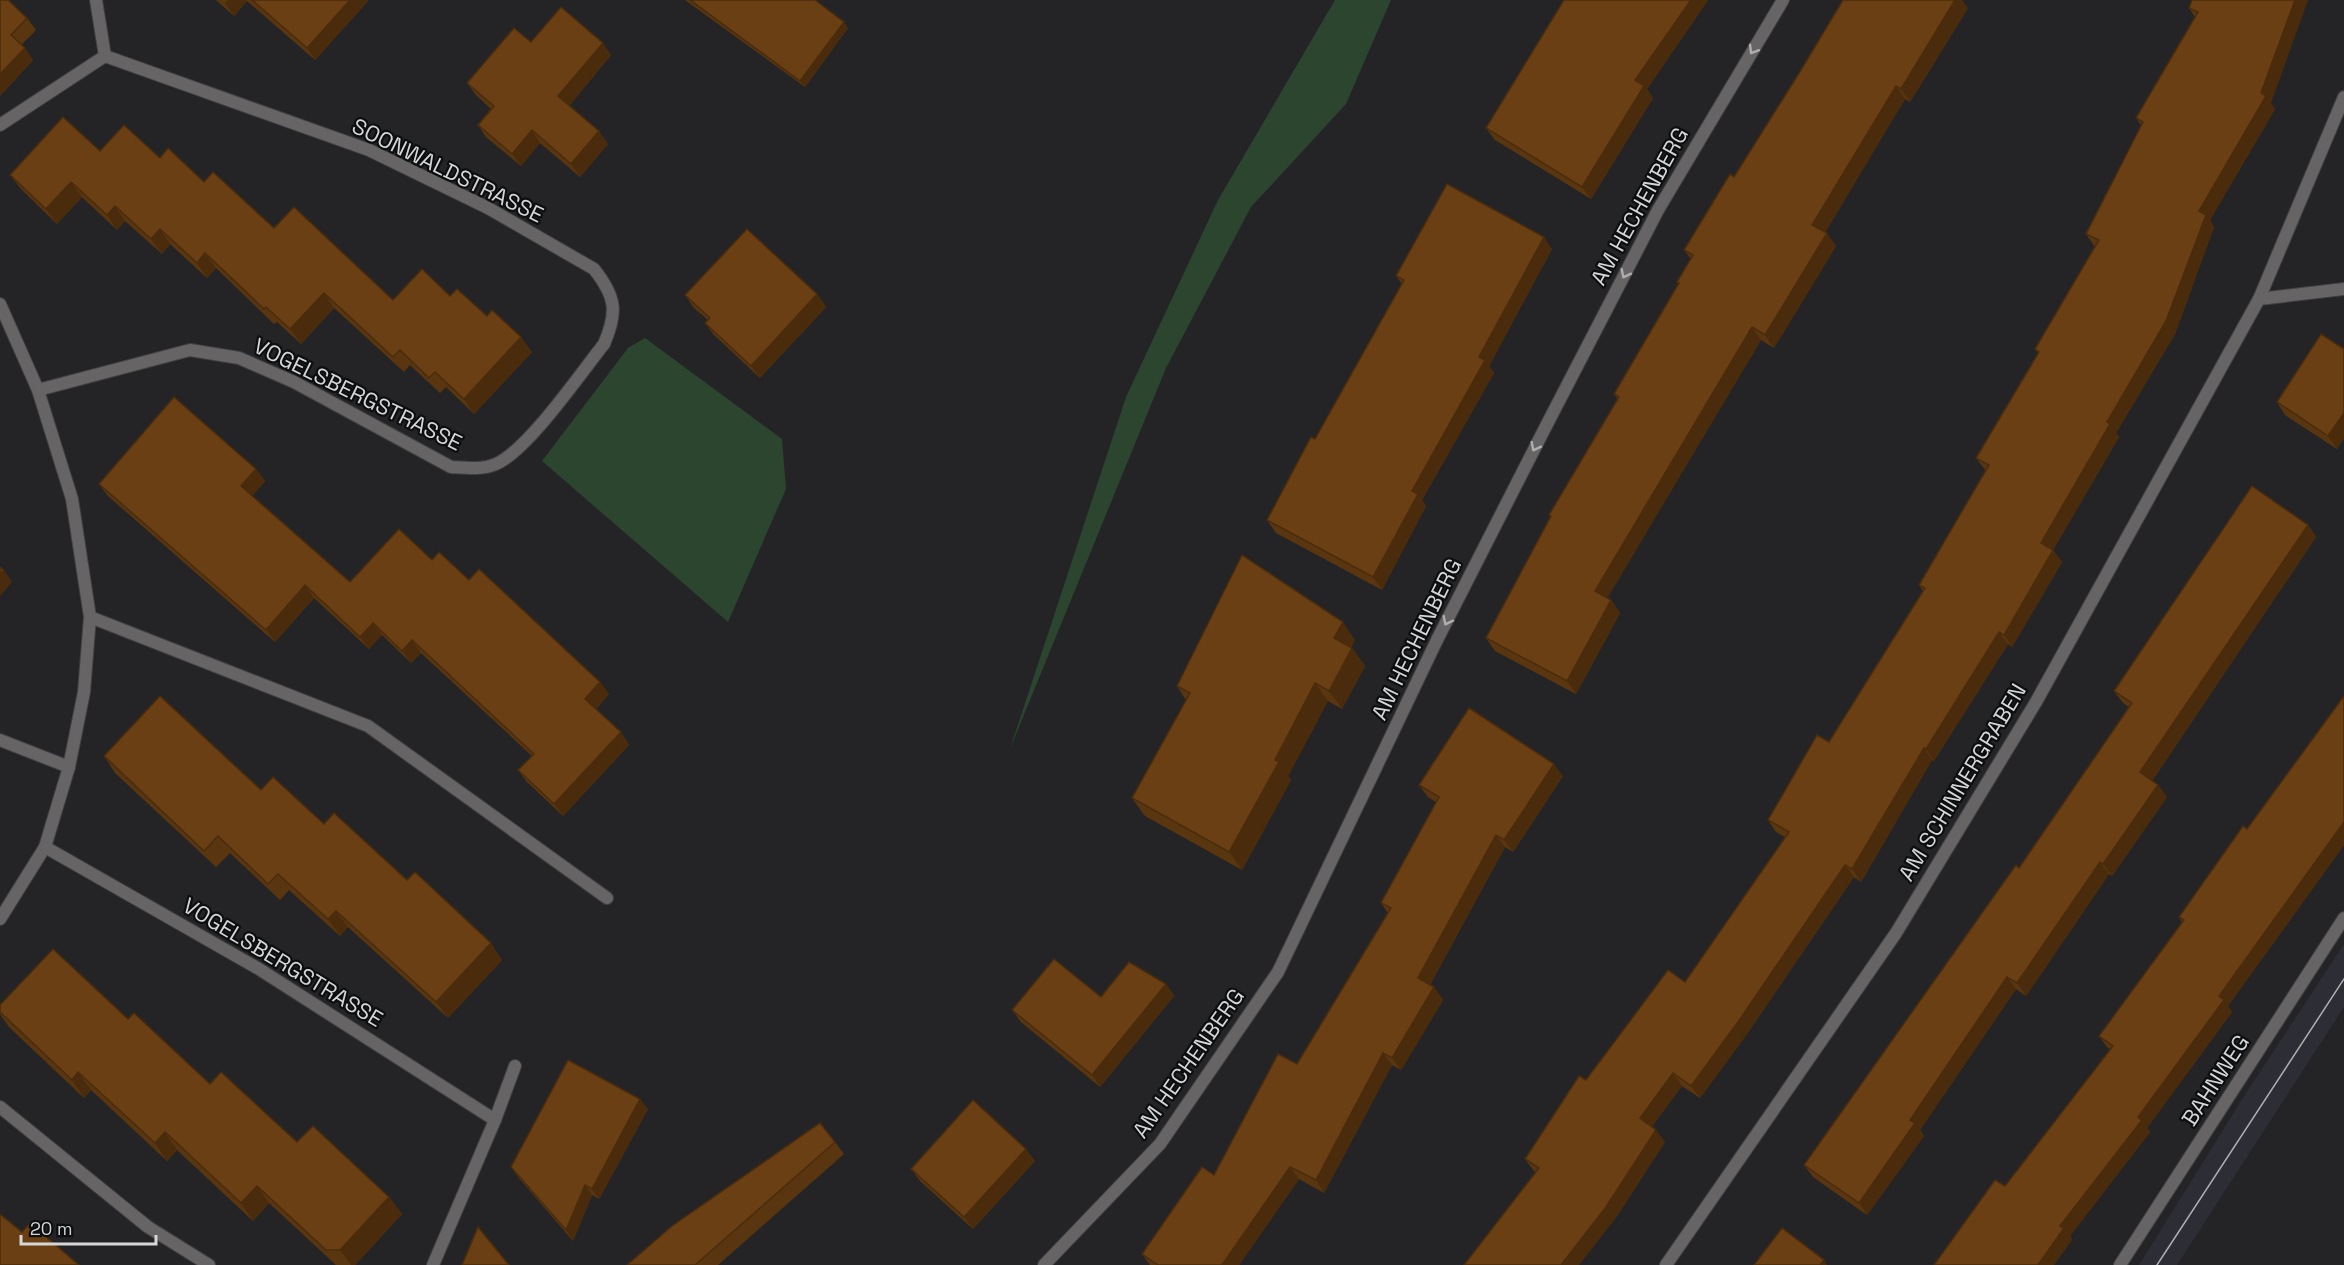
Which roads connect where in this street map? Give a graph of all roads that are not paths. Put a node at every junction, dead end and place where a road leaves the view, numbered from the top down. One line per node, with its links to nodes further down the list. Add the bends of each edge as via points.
1 (96, 0): 3 (street)
2 (1783, 0): 23 (street, AM HECHENBERG, one-way to 23, via 1658,210 1437,640 1278,972 1160,1144)
3 (105, 56): 5 (street); 9 (street, SOONWALDSTRASSE, via 369,150 488,208 594,269)
4 (2344, 97): 7 (street, AM SCHINNERGRABEN)
5 (0, 125)
6 (2344, 289): 7 (street)
7 (2259, 299): 24 (street, AM SCHINNERGRABEN, via 2040,695 1896,933)
8 (0, 304): 10 (street)
9 (614, 304): 10 (street, VOGELSBERGSTRASSE, via 613,324 604,344 517,452 477,469 451,467 294,381 239,358 190,350)
10 (38, 390): 11 (street, via 72,499)
11 (90, 617): 13 (street, via 84,692); 15 (street, via 368,726)
12 (0, 740): 13 (street)
13 (69, 767): 14 (street)
14 (45, 847): 17 (street); 20 (street, VOGELSBERGSTRASSE, via 259,969)
15 (607, 898)
16 (2344, 918): 25 (street, BAHNWEG)
17 (0, 919)
18 (515, 1066): 20 (street)
19 (0, 1107): 21 (street, via 148,1227)
20 (495, 1120): 22 (street)
21 (209, 1265)
22 (433, 1265)
23 (1044, 1265)
24 (1666, 1265)
25 (2121, 1265)

